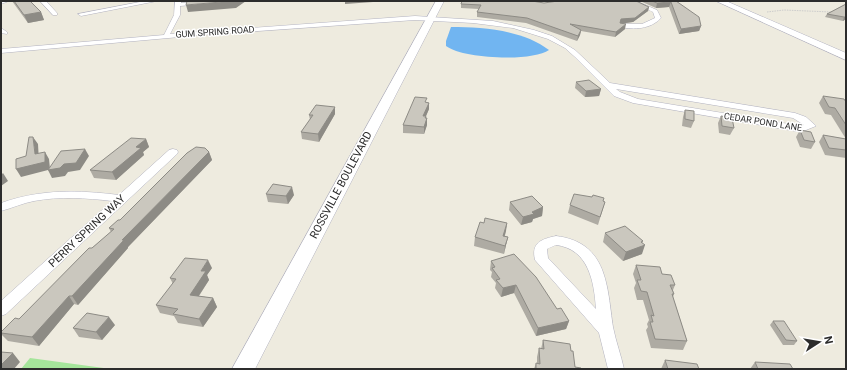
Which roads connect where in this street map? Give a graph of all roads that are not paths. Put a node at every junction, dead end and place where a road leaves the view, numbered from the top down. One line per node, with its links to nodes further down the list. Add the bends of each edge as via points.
1 (6, 1): 7 (street)
2 (43, 1): 10 (street)
3 (154, 1): 11 (street)
4 (440, 1): 12 (main road, ROSSVILLE BOULEVARD)
5 (632, 1): 13 (street, via 655,11 658,18 640,26)
6 (720, 1): 16 (main road)
7 (1, 2)
8 (178, 3): 9 (street); 14 (street, via 177,15)
9 (208, 3)
10 (55, 14)
11 (81, 14)
12 (430, 19): 14 (street, GUM SPRING ROAD); 17 (street, CEDAR POND LANE, via 493,24 540,34 572,51); 25 (main road, ROSSVILLE BOULEVARD)
13 (622, 26)
14 (166, 36): 15 (street, GUM SPRING ROAD)
15 (1, 51)
16 (846, 57)
17 (607, 85): 18 (street, CEDAR POND LANE); 19 (street, CEDAR POND LANE, via 617,94 629,99)
18 (714, 103): 19 (street); 19 (street, CEDAR POND LANE, via 796,116 811,126 801,129)
19 (715, 114)
20 (173, 152): 21 (street, PERRY SPRING WAY)
21 (121, 199): 22 (street, via 79,194 48,194 28,197); 23 (street, PERRY SPRING WAY)
22 (1, 207)
23 (1, 310)
24 (606, 330): 24 (street, via 604,305 596,269 587,257 570,243 556,240 546,242 540,247 542,260); 26 (street)
25 (243, 369)
26 (616, 369)

